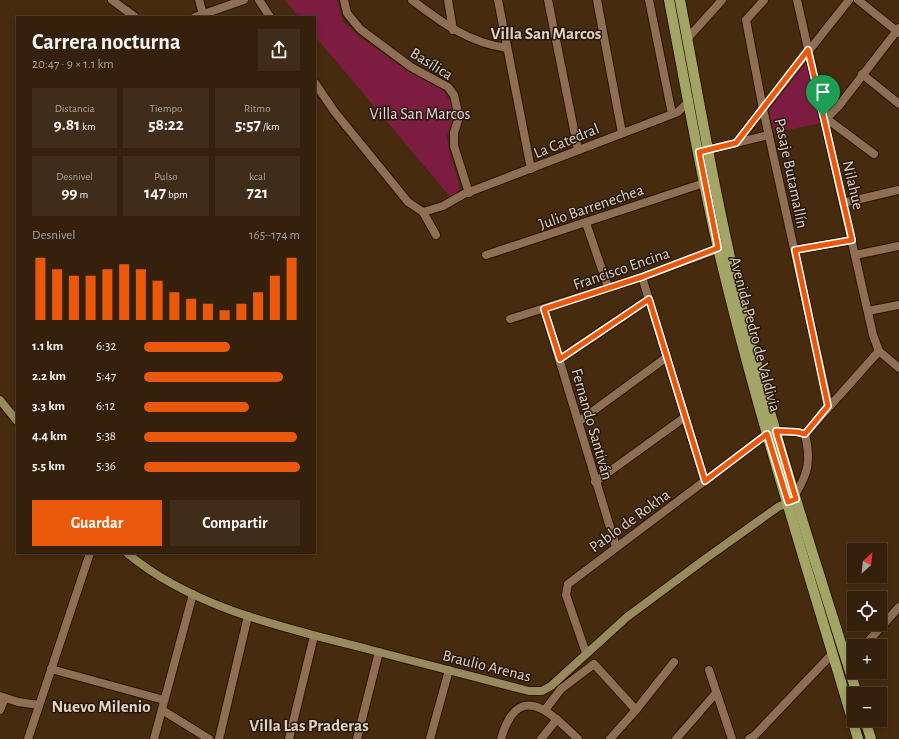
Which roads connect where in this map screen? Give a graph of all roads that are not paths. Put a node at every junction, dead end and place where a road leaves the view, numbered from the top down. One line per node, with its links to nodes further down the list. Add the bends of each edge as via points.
1 (112, 0): 19 (street)
2 (199, 0): 20 (street)
3 (244, 0): 20 (street)
4 (259, 0): 21 (street)
5 (344, 0): 44 (street, Basílica, via 347,13 360,29 411,67 448,87 454,95 459,116 454,133 454,146)
6 (412, 0): 22 (street)
7 (448, 0): 22 (street)
8 (498, 0): 25 (street)
9 (548, 0): 38 (street)
10 (597, 0): 35 (street)
11 (649, 0): 32 (street)
12 (669, 0): 29 (main road, Avenida Pedro de Valdivia)
13 (680, 0): 24 (main road, Avenida Pedro de Valdivia)
14 (722, 0): 24 (street)
15 (764, 0): 31 (street, Pasaje Butamallín, via 746,20)
16 (797, 0): 26 (street, Nilahue)
17 (849, 0): 26 (street)
18 (858, 0): 23 (street)
19 (134, 16)
20 (199, 16)
21 (269, 16)
22 (453, 30): 25 (street, via 472,40)
23 (898, 31): 27 (street)
24 (687, 39): 39 (main road, Avenida Pedro de Valdivia)
25 (507, 48): 41 (street)
26 (808, 50): 31 (street); 34 (street, Nilahue)
27 (862, 74): 30 (street); 34 (street, via 838,107 831,114)
28 (316, 84): 46 (street, via 334,111 408,202)
29 (689, 101): 32 (street, La Catedral); 33 (main road, Avenida Pedro de Valdivia)
30 (899, 104)
31 (763, 109): 36 (street, Pasaje Butamallín); 37 (street)
32 (675, 113): 33 (street); 35 (street, La Catedral)
33 (692, 116): 39 (main road, Avenida Pedro de Valdivia)
34 (823, 116): 40 (street); 45 (street, Nilahue)
35 (622, 133): 38 (street, La Catedral)
36 (770, 135): 37 (street); 52 (street, Pasaje Butamallín)
37 (736, 143): 39 (street)
38 (578, 150): 41 (street, La Catedral)
39 (704, 151): 42 (main road, Avenida Pedro de Valdivia); 71 (main road, Avenida Pedro de Valdivia)
40 (874, 154)
41 (531, 169): 44 (street, La Catedral)
42 (704, 182): 47 (street, Julio Barrenechea); 51 (main road, Avenida Pedro de Valdivia)
43 (899, 190): 45 (street)
44 (466, 194): 46 (street, La Catedral, via 443,206)
45 (843, 203): 49 (street, Nilahue)
46 (423, 212): 48 (street)
47 (586, 222): 54 (street, Julio Barrenechea); 56 (street)
48 (436, 235)
49 (852, 240): 52 (street); 53 (street, Nilahue)
50 (899, 246): 53 (street)
51 (718, 248): 55 (street, Francisco Encina); 71 (main road, Avenida Pedro de Valdivia)
52 (795, 250): 67 (street, Pasaje Butamallín)
53 (855, 255): 60 (street, Nilahue)
54 (486, 256)
55 (642, 277): 56 (street, Francisco Encina); 57 (street)
56 (608, 287): 59 (street, Francisco Encina)
57 (649, 299): 63 (street); 64 (street)
58 (899, 305): 60 (street)
59 (544, 309): 61 (street, Francisco Encina); 64 (street, Fernando Santiván)
60 (868, 311): 62 (street, Nilahue)
61 (510, 319)
62 (879, 350): 65 (street); 67 (street)
63 (667, 357): 68 (street); 70 (street)
64 (560, 359): 70 (street, Fernando Santiván)
65 (899, 368)
66 (0, 400): 69 (street)
67 (828, 406): 72 (street)
68 (685, 417): 73 (street); 74 (street)
69 (16, 420)
70 (578, 422): 74 (street, Fernando Santiván)
71 (771, 433): 72 (street); 73 (street, Pablo de Rokha); 75 (main road, Avenida Pedro de Valdivia)
72 (805, 434): 75 (street, via 808,468)
73 (705, 481): 76 (street, Pablo de Rokha)
74 (595, 482): 76 (street, Fernando Santiván)
75 (793, 499): 84 (main road, Avenida Pedro de Valdivia); 86 (street, Braulio Arenas, via 705,558 627,617); 87 (main road, Avenida Pedro de Valdivia)
76 (616, 547): 86 (street, Pablo de Rokha, via 571,580 566,587 566,595)
77 (90, 554): 89 (street)
78 (129, 554): 79 (street, Braulio Arenas)
79 (193, 594): 81 (street, Braulio Arenas); 94 (street)
80 (899, 607): 83 (street)
81 (248, 616): 82 (street, Braulio Arenas); 106 (street)
82 (314, 636): 85 (street, Braulio Arenas); 107 (street)
83 (870, 639)
84 (847, 647)
85 (380, 652): 90 (street, Braulio Arenas); 108 (street)
86 (586, 653): 90 (street, Braulio Arenas, via 551,686 538,692 529,692)
87 (833, 653): 102 (street); 116 (main road, Avenida Pedro de Valdivia)
88 (674, 662): 99 (street)
89 (51, 669): 94 (street); 95 (street)
90 (449, 670): 109 (street)
91 (709, 670): 92 (street)
92 (716, 693): 114 (street); 115 (street)
93 (3, 697): 95 (street); 96 (street)
94 (164, 700): 97 (street)
95 (39, 705): 103 (street)
96 (0, 710)
97 (162, 710): 104 (street); 105 (street)
98 (545, 710): 99 (street, via 561,689 594,664); 100 (street); 110 (street, via 531,705 516,709 509,717)
99 (636, 710): 113 (street)
100 (557, 719): 111 (street); 112 (street)
101 (867, 727): 117 (main road)
102 (753, 738)
103 (28, 739)
104 (154, 739)
105 (209, 739)
106 (219, 739)
107 (289, 739)
108 (357, 739)
109 (430, 739)
110 (501, 739)
111 (541, 739)
112 (578, 739)
113 (610, 739)
114 (676, 739)
115 (732, 739)
116 (858, 739)
117 (871, 739)

